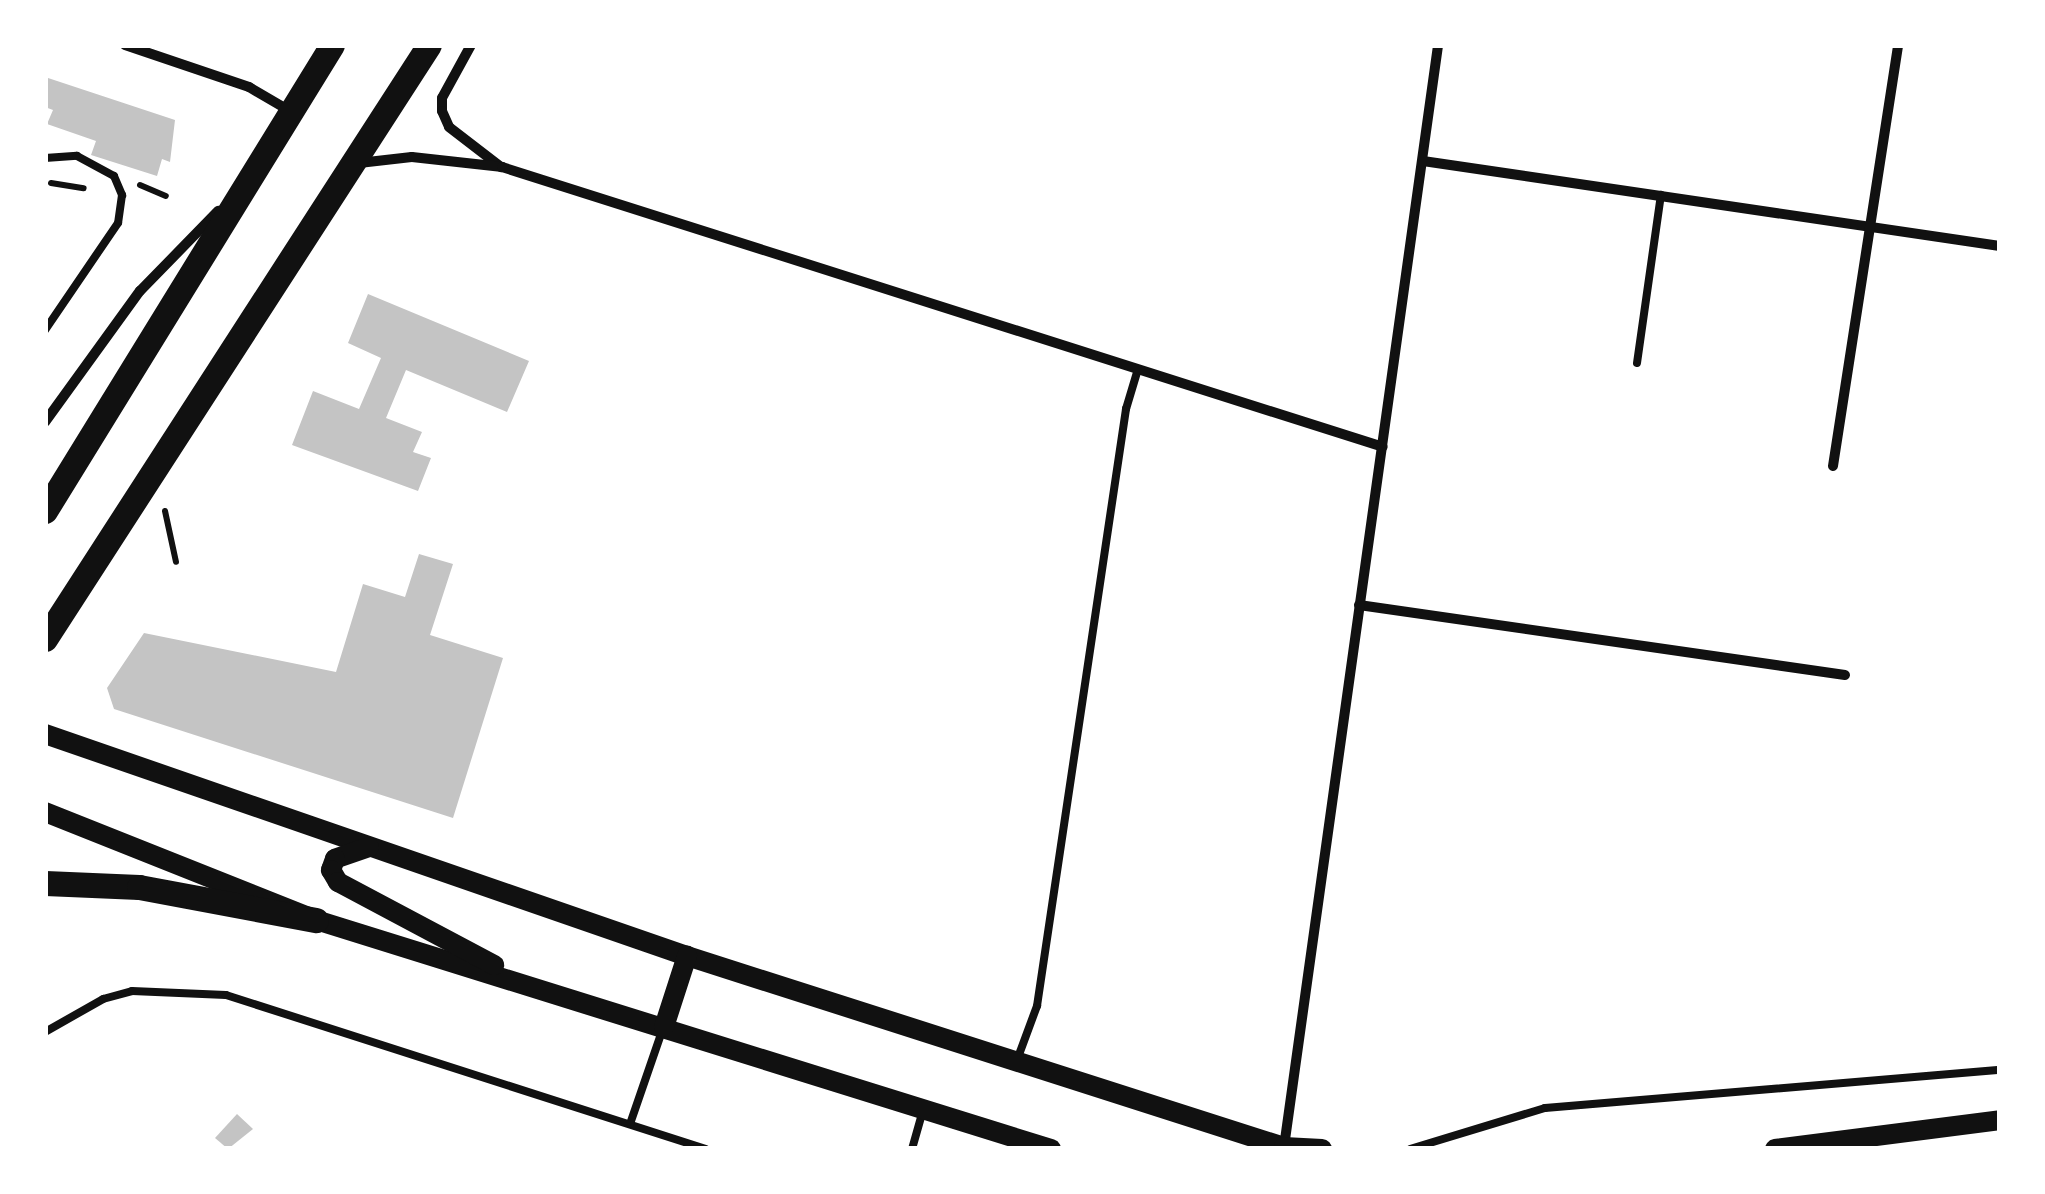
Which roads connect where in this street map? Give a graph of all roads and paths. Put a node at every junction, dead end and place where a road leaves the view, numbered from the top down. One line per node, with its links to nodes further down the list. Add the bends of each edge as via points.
1 (126, 45): 7 (street, via 249,86)
2 (332, 45): 7 (main road)
3 (430, 45): 10 (main road)
4 (471, 45): 11 (street, via 442,98 442,111 449,126)
5 (1438, 45): 9 (street)
6 (1898, 45): 14 (street)
7 (290, 111): 13 (main road)
8 (45, 158): 16 (lane, via 77,156 114,176 122,194 118,223)
9 (1422, 161): 12 (street); 20 (street)
10 (351, 165): 11 (street, via 412,157); 24 (main road)
11 (502, 167): 18 (street)
12 (1661, 195): 14 (street); 17 (lane)
13 (233, 196): 19 (street, via 140,291); 22 (main road)
14 (1869, 226): 15 (street); 21 (street)
15 (2000, 246)
16 (45, 330)
17 (1637, 362)
18 (1138, 369): 20 (street); 35 (lane, via 1126,409 1037,1006)
19 (46, 421)
20 (1384, 447): 23 (street)
21 (1834, 466)
22 (45, 511)
23 (1358, 605): 25 (street); 40 (street)
24 (45, 639)
25 (1845, 675)
26 (45, 734): 28 (main road)
27 (45, 812): 30 (main road)
28 (368, 847): 31 (main road); 32 (main road, via 334,860 338,882)
29 (45, 883): 30 (main road, via 138,887)
30 (316, 920): 32 (main road)
31 (687, 956): 33 (main road); 35 (main road)
32 (536, 988): 33 (main road)
33 (664, 1027): 37 (main road); 39 (lane)
34 (45, 1032): 39 (lane, via 103,999 132,991 226,995)
35 (1018, 1060): 40 (main road)
36 (2000, 1070): 45 (lane, via 1545,1108)
37 (925, 1106): 42 (lane); 43 (main road)
38 (2000, 1120): 46 (main road)
39 (630, 1124): 41 (lane)
40 (1284, 1148): 44 (main road)
41 (706, 1149)
42 (912, 1149)
43 (1051, 1149)
44 (1322, 1149)
45 (1410, 1149)
46 (1775, 1149)

